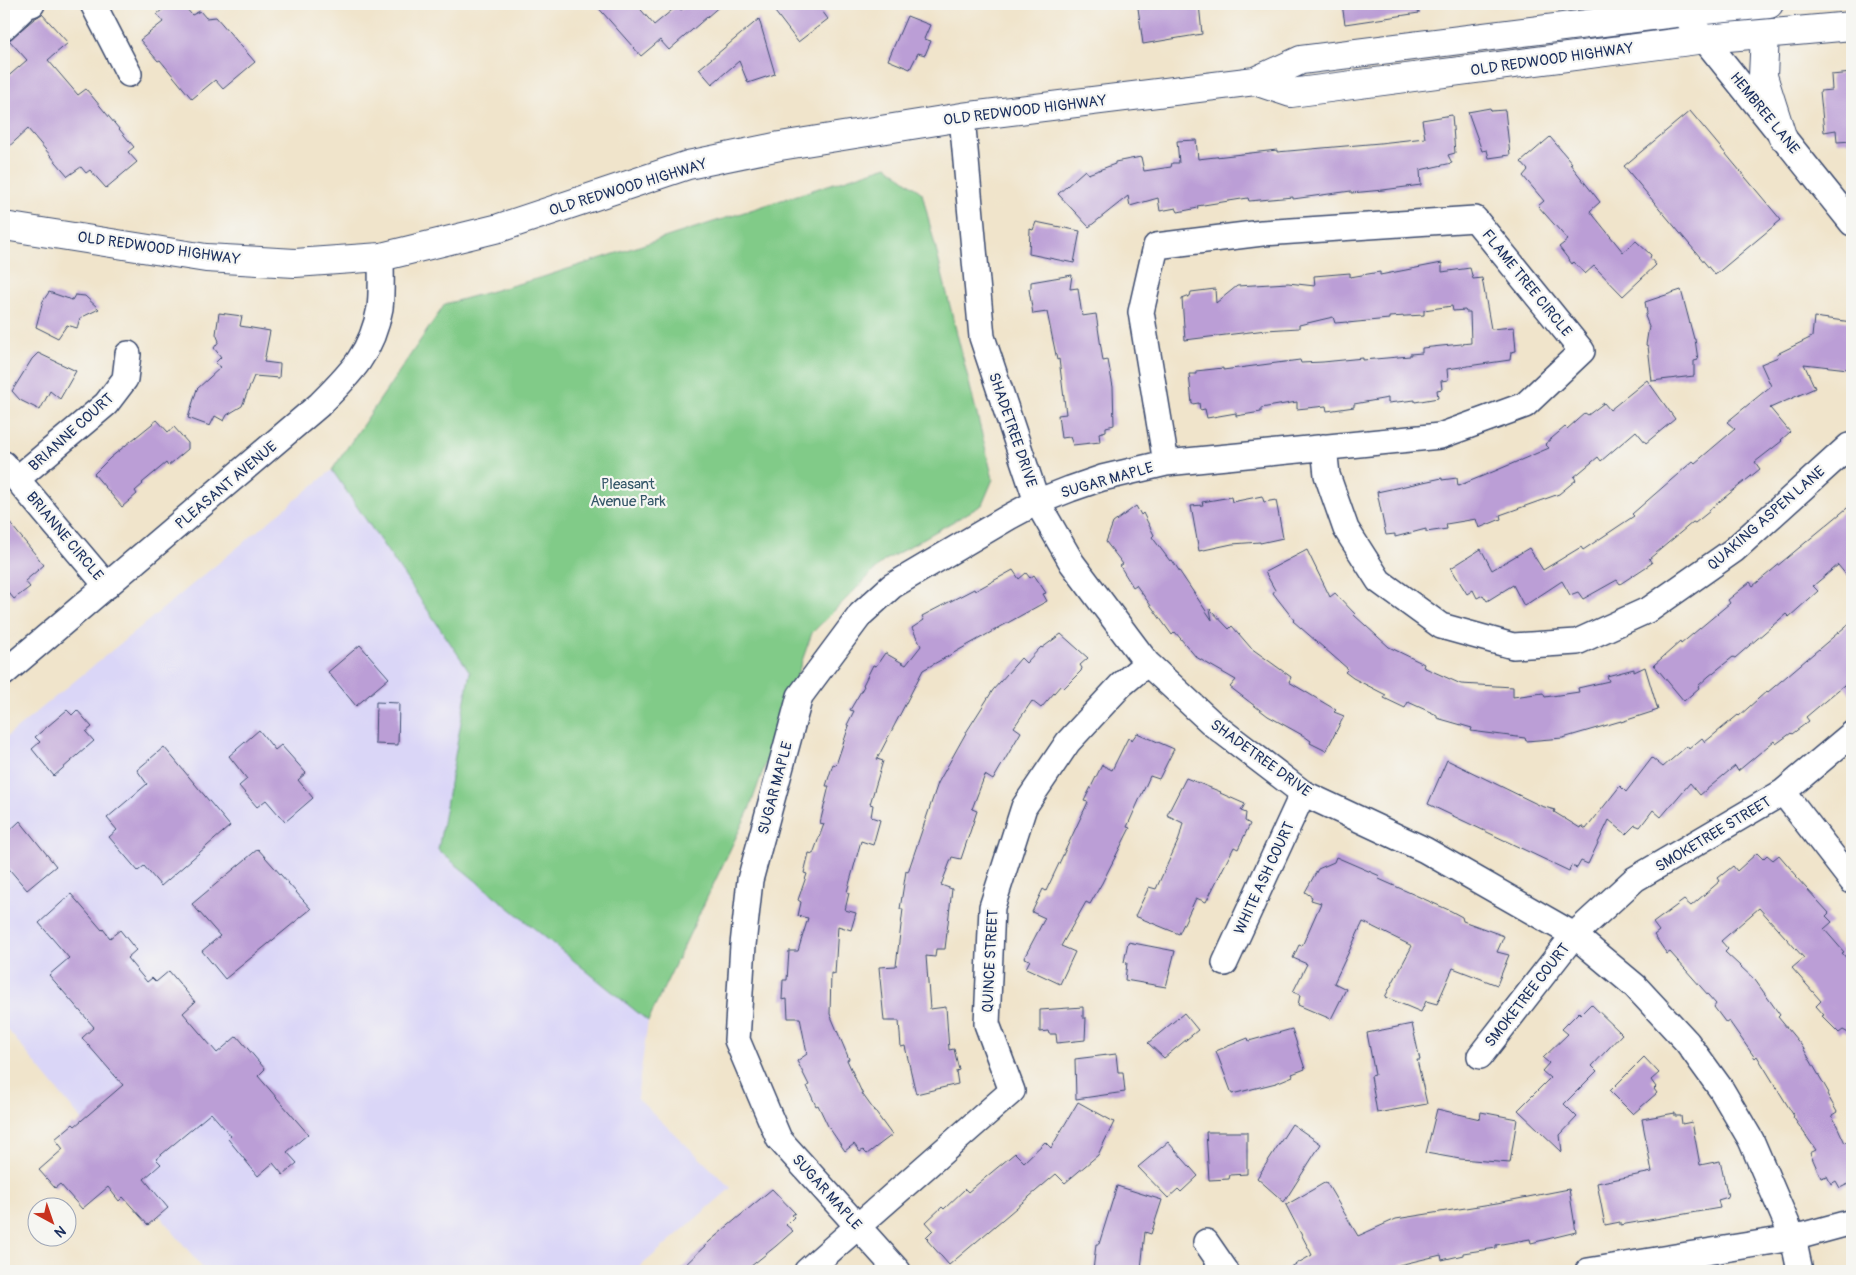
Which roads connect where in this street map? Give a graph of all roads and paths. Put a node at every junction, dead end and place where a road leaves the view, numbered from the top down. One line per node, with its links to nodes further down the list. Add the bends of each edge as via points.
1 (32, 4): 5 (street)
2 (93, 4): 9 (street)
3 (1769, 4): 4 (main road, OLD REDWOOD HIGHWAY)
4 (1679, 8): 8 (street, HEMBREE LANE); 10 (main road, OLD REDWOOD HIGHWAY, via 1301,60)
5 (4, 26)
6 (1852, 26): 7 (main road, OLD REDWOOD HIGHWAY)
7 (1765, 34): 8 (main road, OLD REDWOOD HIGHWAY); 12 (main road, via 1763,76)
8 (1705, 39): 10 (main road, OLD REDWOOD HIGHWAY, via 1291,93); 12 (street, HEMBREE LANE)
9 (129, 74)
10 (1255, 81): 11 (main road, OLD REDWOOD HIGHWAY)
11 (962, 117): 15 (main road, OLD REDWOOD HIGHWAY, via 780,146 688,165 499,228); 21 (street, SHADETREE DRIVE, via 982,337)
12 (1782, 136): 13 (street, HEMBREE LANE)
13 (1852, 223)
14 (4, 226): 15 (main road, OLD REDWOOD HIGHWAY, via 206,258 295,263)
15 (381, 257): 22 (street, PLEASANT AVENUE, via 380,308 369,346 352,372 319,405)
16 (128, 354): 20 (street, BRIANNE COURT, via 125,379 106,404)
17 (1324, 447): 18 (street, QUAKING ASPEN LANE, via 1327,475 1346,529 1379,581 1441,626 1513,646 1577,642 1650,610 1734,550); 19 (street, FLAME TREE CIRCLE); 19 (street, FLAME TREE CIRCLE, via 1440,436 1525,406 1582,351 1474,219 1262,233 1156,246 1141,312)
18 (1850, 448)
19 (1166, 463): 21 (street, SUGAR MAPLE, via 1102,478)
20 (10, 471): 22 (street, BRIANNE CIRCLE)
21 (1037, 502): 23 (street, SHADETREE DRIVE, via 1072,564); 33 (street, SUGAR MAPLE, via 892,586 861,614 800,696 750,880 737,1040 779,1139)
22 (107, 586): 24 (street, PLEASANT AVENUE)
23 (1147, 663): 27 (street, SHADETREE DRIVE, via 1214,725); 33 (street, QUINCE STREET, via 1121,685 1068,742 1024,807 992,907 987,1024 1012,1092)
24 (4, 673)
25 (1852, 734): 26 (street, SMOKETREE STREET)
26 (1783, 792): 28 (street); 29 (street, SMOKETREE STREET, via 1636,879)
27 (1303, 793): 29 (street, SHADETREE DRIVE, via 1425,850); 30 (street, WHITE ASH COURT)
28 (1852, 881)
29 (1574, 935): 31 (street, SMOKETREE COURT); 34 (street, SHADETREE DRIVE, via 1636,986 1721,1089 1751,1140)
30 (1225, 963)
31 (1480, 1056)
32 (1852, 1222): 34 (street)
33 (858, 1226): 36 (street, QUINCE STREET); 37 (street, SUGAR MAPLE)
34 (1793, 1238): 39 (street); 40 (street, SHADETREE DRIVE)
35 (1206, 1242): 38 (street)
36 (806, 1271)
37 (898, 1271)
38 (1226, 1271)
39 (1588, 1271)
40 (1800, 1271)

